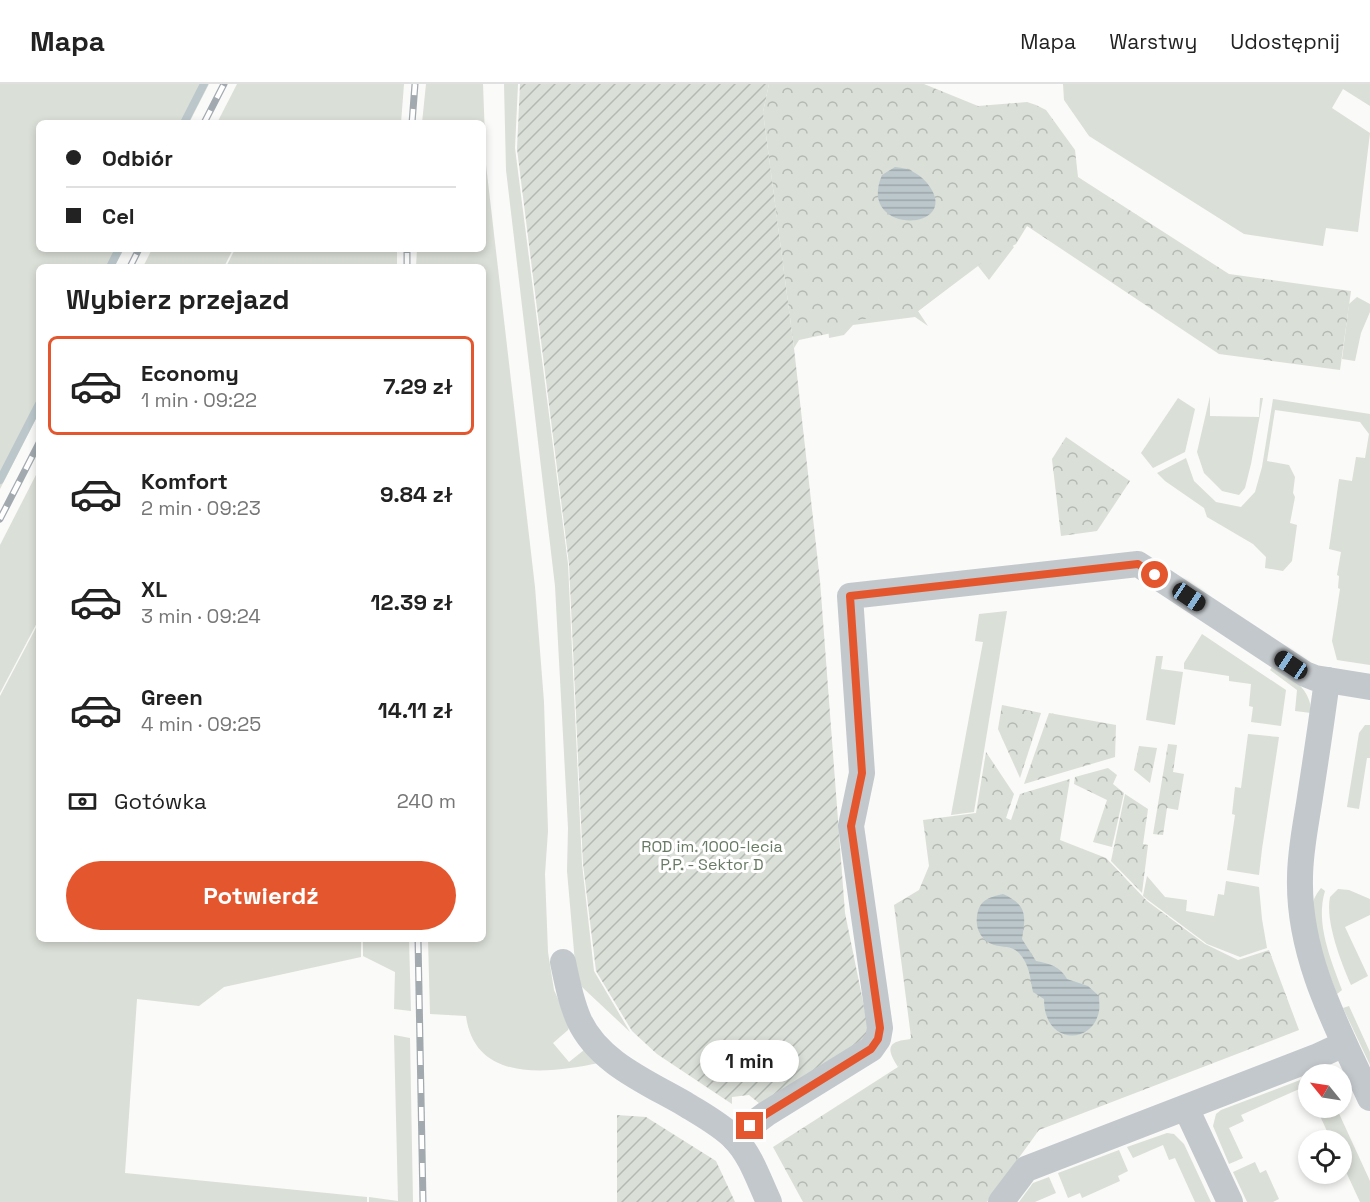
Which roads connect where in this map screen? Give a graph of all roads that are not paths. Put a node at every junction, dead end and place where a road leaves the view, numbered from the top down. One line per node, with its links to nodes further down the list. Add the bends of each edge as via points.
1 (1328, 680): 2 (street); 4 (street, via 1300,880 1310,954); 7 (street, via 1305,674 1138,564 850,596 862,773 851,826 880,1028 878,1039 871,1049)
2 (1370, 687)
3 (563, 962): 7 (street, via 577,1014 594,1043 618,1066)
4 (1344, 1044): 5 (street); 6 (street)
5 (1370, 1098)
6 (1186, 1108): 9 (street, via 1026,1169); 10 (street)
7 (734, 1138): 8 (street, via 749,1158)
8 (769, 1202)
9 (1001, 1202)
10 (1230, 1202)

